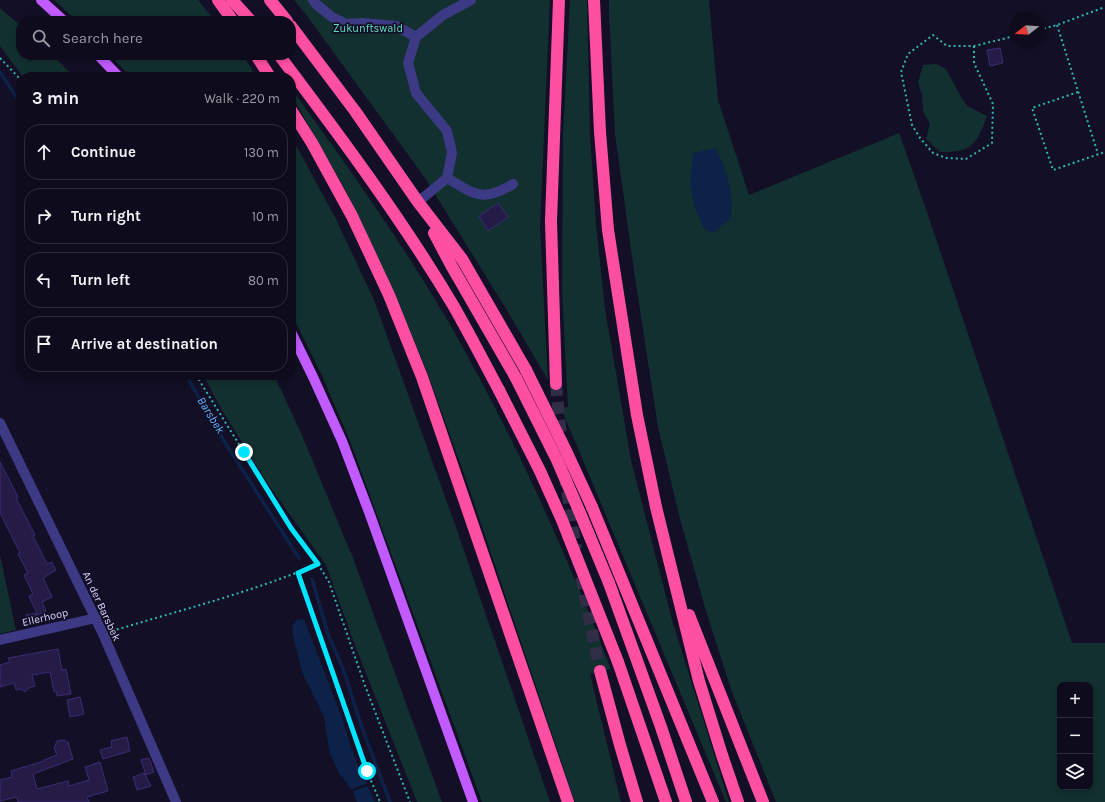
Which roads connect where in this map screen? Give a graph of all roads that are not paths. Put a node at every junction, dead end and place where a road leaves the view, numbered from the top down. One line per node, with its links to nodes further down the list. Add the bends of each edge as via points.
1 (41, 0): 9 (main road)
2 (218, 0): 10 (highway)
3 (232, 0): 11 (highway)
4 (270, 0): 12 (highway)
5 (313, 0): 14 (street, via 332,17 346,24 396,26)
6 (471, 0): 14 (street, via 443,15)
7 (559, 0): 28 (highway, via 551,221)
8 (594, 0): 30 (highway, via 600,132 609,237 637,415)
9 (59, 16)
10 (229, 16)
11 (246, 16)
12 (283, 16)
13 (296, 33): 25 (highway, via 355,111)
14 (416, 37): 23 (street, via 408,63 416,92 447,130 452,153)
15 (103, 60): 18 (main road)
16 (259, 60): 19 (highway)
17 (283, 60): 20 (highway, bridge)
18 (114, 72)
19 (267, 72)
20 (292, 72)
21 (296, 77): 40 (highway, bridge, via 349,147 397,217 453,305 500,390 562,520 618,662)
22 (296, 118): 37 (highway, via 352,216 389,295 419,370)
23 (447, 178): 24 (street, via 470,192 485,196 500,192); 25 (street)
24 (513, 184)
25 (418, 202): 27 (highway, via 462,259)
26 (296, 343): 36 (main road, via 338,434 369,512)
27 (521, 374): 41 (highway, bridge, via 609,583); 42 (highway, bridge, via 567,453 592,507)
28 (556, 384)
29 (0, 423): 31 (street, An der Barsbek)
30 (672, 572): 43 (highway, via 699,681); 44 (highway)
31 (96, 618): 32 (street, Ellerhoop); 35 (street, An der Barsbek)
32 (0, 640)
33 (600, 672): 34 (highway)
34 (620, 745): 38 (highway); 39 (highway)
35 (176, 802)
36 (473, 802)
37 (568, 802)
38 (633, 802)
39 (637, 802)
40 (666, 802)
41 (686, 802)
42 (713, 802)
43 (738, 802)
44 (763, 802)

